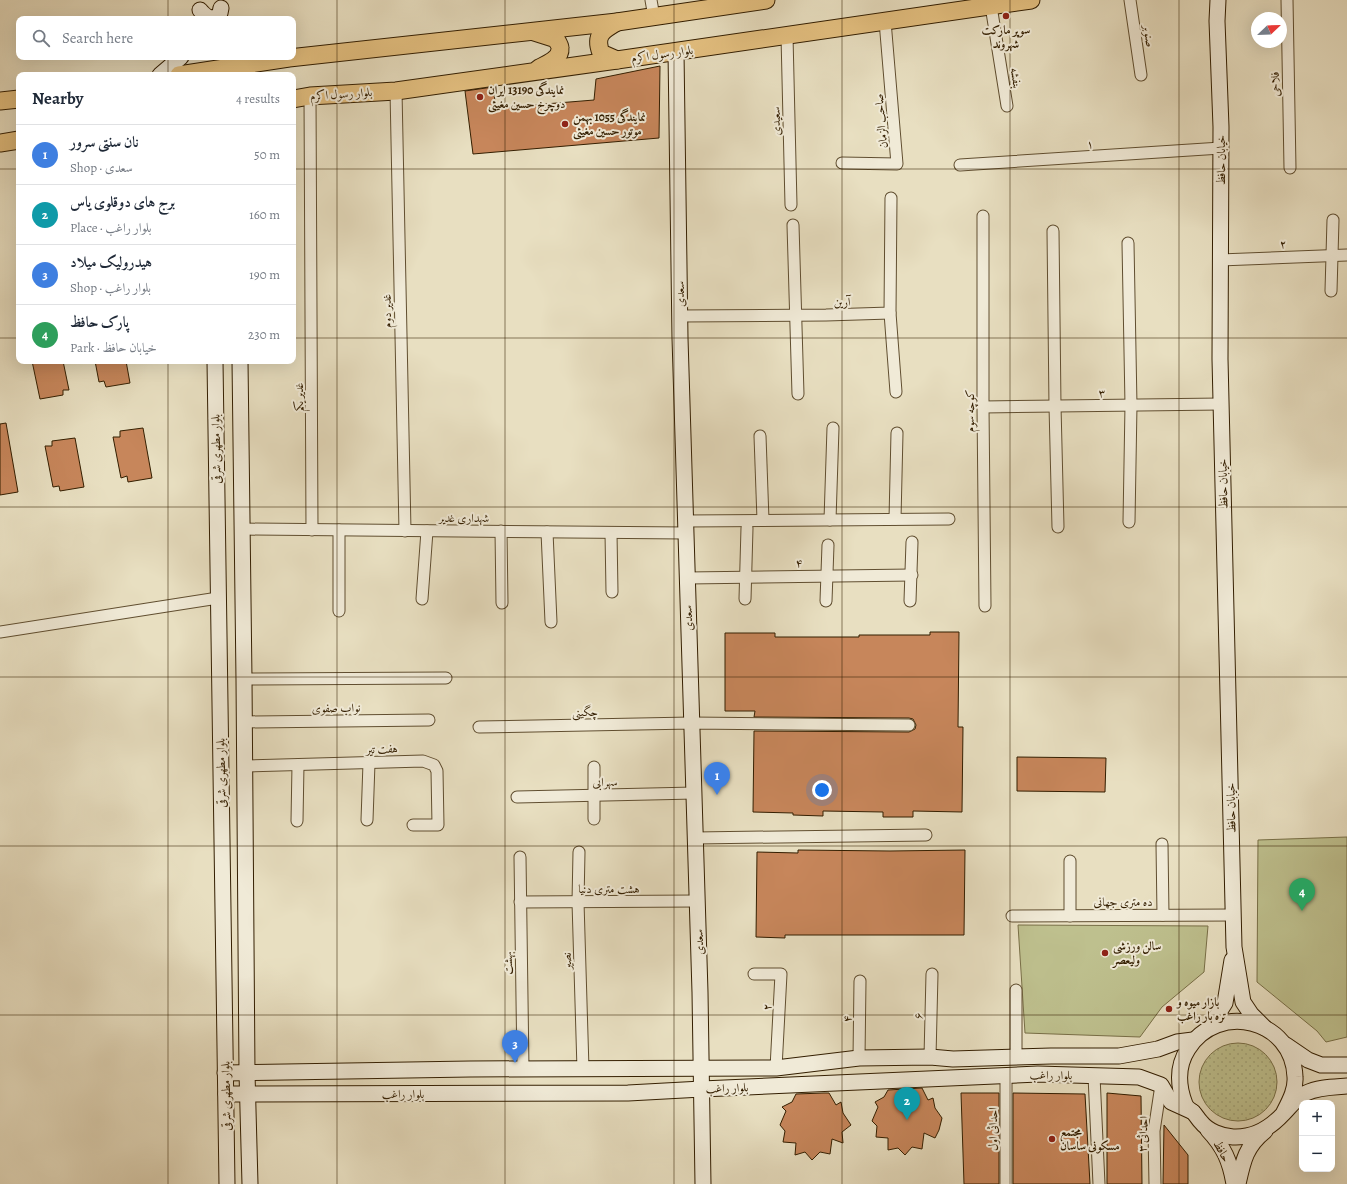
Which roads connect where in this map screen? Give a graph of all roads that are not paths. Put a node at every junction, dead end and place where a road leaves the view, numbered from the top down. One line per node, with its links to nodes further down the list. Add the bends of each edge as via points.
1 (651, 0): 9 (street)
2 (766, 0): 9 (main road)
3 (1031, 0): 8 (main road, بلوار رسول اکرم)
4 (1130, 0): 23 (street, صنوبر)
5 (1211, 0): 11 (street)
6 (1218, 0): 11 (street)
7 (1287, 0): 35 (street, فلاحی)
8 (991, 6): 10 (main road, بلوار رسول اکرم); 29 (street, بنفشه)
9 (654, 17): 12 (main road)
10 (885, 21): 14 (main road, بلوار رسول اکرم); 33 (street, صاحب الزمان, via 897,164)
11 (1217, 21): 32 (street, خیابان حافظ)
12 (617, 22): 13 (main road); 19 (main road, via 604,29 598,45 601,53)
13 (529, 30): 16 (main road); 22 (main road, via 556,39 560,48 558,57)
14 (787, 36): 15 (main road, بلوار رسول اکرم); 37 (street, سعیدی)
15 (676, 52): 19 (main road, بلوار رسول اکرم); 48 (street, سعدی)
16 (296, 57)
17 (178, 60): 20 (street)
18 (274, 60): 21 (main road)
19 (617, 60): 22 (main road, بلوار رسول اکرم)
20 (164, 72)
21 (199, 72)
22 (526, 73): 24 (main road, بلوار رسول اکرم)
23 (1141, 75)
24 (396, 91): 25 (main road, بلوار رسول اکرم); 72 (street, غدیر دوم)
25 (310, 96): 26 (main road, بلوار رسول اکرم); 70 (street, غدیر یکم)
26 (296, 98)
27 (16, 99): 28 (main road)
28 (0, 101)
29 (1007, 106)
30 (16, 140): 31 (main road)
31 (0, 143)
32 (1221, 148): 34 (street, ۱); 45 (street, خیابان حافظ)
33 (842, 163)
34 (960, 165)
35 (1290, 168)
36 (891, 198): 47 (street)
37 (791, 205)
38 (983, 216): 57 (street, کوچه سوم)
39 (1333, 220): 44 (street)
40 (793, 224): 49 (street)
41 (1054, 231): 56 (street)
42 (1128, 243): 55 (street)
43 (1347, 255): 44 (street, ۲)
44 (1332, 256): 45 (street, ۲); 46 (street)
45 (1220, 260): 54 (street, خیابان حافظ)
46 (1331, 291)
47 (890, 313): 49 (street, آرین); 52 (street)
48 (680, 316): 49 (street, آرین); 66 (street, سعدی)
49 (796, 316): 53 (street)
50 (215, 364): 84 (street, بلوار مطهری شرقی)
51 (240, 364): 69 (street, بلوار مطهری شرقی)
52 (896, 392)
53 (798, 394)
54 (1221, 404): 55 (street, ۳); 122 (street, خیابان حافظ)
55 (1131, 405): 56 (street, ۳); 65 (street)
56 (1055, 406): 57 (street, ۳); 67 (street)
57 (983, 407): 90 (street, کوچه سوم)
58 (833, 428): 64 (street)
59 (897, 433): 61 (street)
60 (760, 436): 63 (street)
61 (894, 519): 62 (street, شهداری غدیر); 64 (street, شهداری غدیر)
62 (949, 519)
63 (763, 520): 64 (street, شهداری غدیر); 66 (street, شهداری غدیر)
64 (830, 520)
65 (1129, 522)
66 (686, 527): 76 (street, شهداری غدیر); 82 (street, سعدی)
67 (1058, 527)
68 (747, 528): 81 (street)
69 (242, 529): 70 (street, شهداری غدیر); 95 (street, بلوار مطهری شرقی)
70 (312, 530): 71 (street, شهداری غدیر)
71 (340, 530): 72 (street, شهداری غدیر); 91 (street)
72 (405, 531): 73 (street, شهداری غدیر)
73 (427, 531): 74 (street, شهداری غدیر); 85 (street)
74 (501, 531): 75 (street, شهداری غدیر); 89 (street)
75 (547, 532): 76 (street, شهداری غدیر); 92 (street)
76 (611, 532): 83 (street)
77 (912, 542): 79 (street)
78 (828, 545): 80 (street)
79 (912, 575): 80 (street, ۴); 88 (street)
80 (827, 576): 81 (street, ۴); 87 (street)
81 (746, 577): 82 (street, ۴); 86 (street)
82 (687, 578): 98 (street, سعدی)
83 (612, 592)
84 (218, 598): 93 (street); 142 (street, بلوار مطهری شرقی)
85 (422, 599)
86 (745, 599)
87 (826, 601)
88 (910, 601)
89 (502, 602)
90 (986, 606)
91 (339, 611)
92 (551, 622)
93 (0, 632)
94 (446, 678): 95 (street)
95 (244, 679): 97 (street, بلوار مطهری شرقی)
96 (429, 720): 97 (street, نواب صفوی)
97 (244, 722): 103 (street, بلوار مطهری شرقی)
98 (691, 723): 99 (street, چگینی); 100 (street, چگینی); 105 (street, سعدی)
99 (909, 725)
100 (478, 728)
101 (369, 763): 102 (street, هفت تیر); 109 (street); 111 (street, هفت تیر, via 423,761 434,765 437,771 438,825)
102 (298, 765): 103 (street, هفت تیر); 110 (street)
103 (244, 766): 143 (street, بلوار مطهری شرقی)
104 (594, 767): 106 (street)
105 (694, 793): 106 (street, سهرابی); 113 (street, سعدی)
106 (595, 795): 107 (street, سهرابی); 108 (street)
107 (517, 797)
108 (594, 819)
109 (367, 820)
110 (297, 821)
111 (413, 825)
112 (926, 835): 113 (street)
113 (695, 838): 120 (street, سعدی)
114 (1162, 844): 121 (street)
115 (579, 852): 119 (street, نصیر)
116 (520, 857): 118 (street, بهشت)
117 (1070, 861): 124 (street)
118 (520, 902): 119 (street, هشت متری دنیا); 139 (street, بهشت)
119 (578, 902): 120 (street, هشت متری دنیا); 140 (street, نصیر)
120 (697, 902): 141 (street, سعدی)
121 (1163, 915): 122 (street, ده متری جهانی); 124 (street, ده متری جهانی)
122 (1233, 915): 125 (street, خیابان حافظ)
123 (1012, 916): 124 (street, ده متری جهانی)
124 (1070, 916)
125 (1234, 947): 130 (street, خیابان حافظ, via 1225,1003); 131 (street, خیابان حافظ, via 1243,1002)
126 (754, 974): 138 (street, ۲, via 781,974)
127 (932, 974): 134 (street, ۶)
128 (860, 981): 135 (street, ۴)
129 (1016, 990): 136 (street)
130 (1209, 1028): 131 (street, via 1227,1021 1247,1021); 132 (street)
131 (1265, 1028): 133 (street)
132 (1193, 1040): 136 (street, بلوار راغب, via 1119,1056); 152 (street, via 1183,1055 1179,1073 1180,1092 1187,1109)
133 (1282, 1042): 137 (street, via 1308,1060 1321,1065); 151 (street, via 1291,1057 1295,1077 1292,1096)
134 (930, 1057): 135 (street, بلوار راغب); 136 (street, بلوار راغب)
135 (859, 1058): 138 (street, بلوار راغب)
136 (1016, 1058)
137 (1347, 1065)
138 (776, 1068): 141 (street, بلوار راغب)
139 (523, 1069): 140 (street, بلوار راغب); 143 (street, بلوار راغب)
140 (583, 1069): 141 (street, بلوار راغب)
141 (702, 1069): 148 (street, سعدی)
142 (225, 1073): 143 (street, بلوار راغب); 149 (street, بلوار مطهری شرقی)
143 (247, 1073): 150 (street, بلوار مطهری شرقی)
144 (1006, 1075): 145 (street, بلوار راغب); 148 (street, بلوار راغب); 157 (street, احداثی اول)
145 (1094, 1076): 146 (street, بلوار راغب, via 1139,1077); 158 (street)
146 (1161, 1085): 152 (street, via 1171,1102); 159 (street, احداثی ۳, via 1154,1131)
147 (1347, 1086): 151 (street, via 1321,1088 1306,1093)
148 (702, 1088): 150 (street, بلوار راغب, via 620,1093); 156 (street, سعدی)
149 (226, 1094): 150 (street, بلوار راغب); 154 (street, بلوار مطهری شرقی)
150 (248, 1094): 155 (street, بلوار مطهری شرقی)
151 (1284, 1114): 153 (street)
152 (1198, 1118): 153 (street, via 1215,1133 1233,1137 1251,1135); 160 (street, حافظ, via 1223,1149 1230,1162)
153 (1269, 1127): 161 (street, حافظ, via 1252,1144 1243,1160)
154 (227, 1184)
155 (250, 1184)
156 (703, 1184)
157 (1006, 1184)
158 (1099, 1184)
159 (1156, 1184)
160 (1234, 1184)
161 (1238, 1184)

